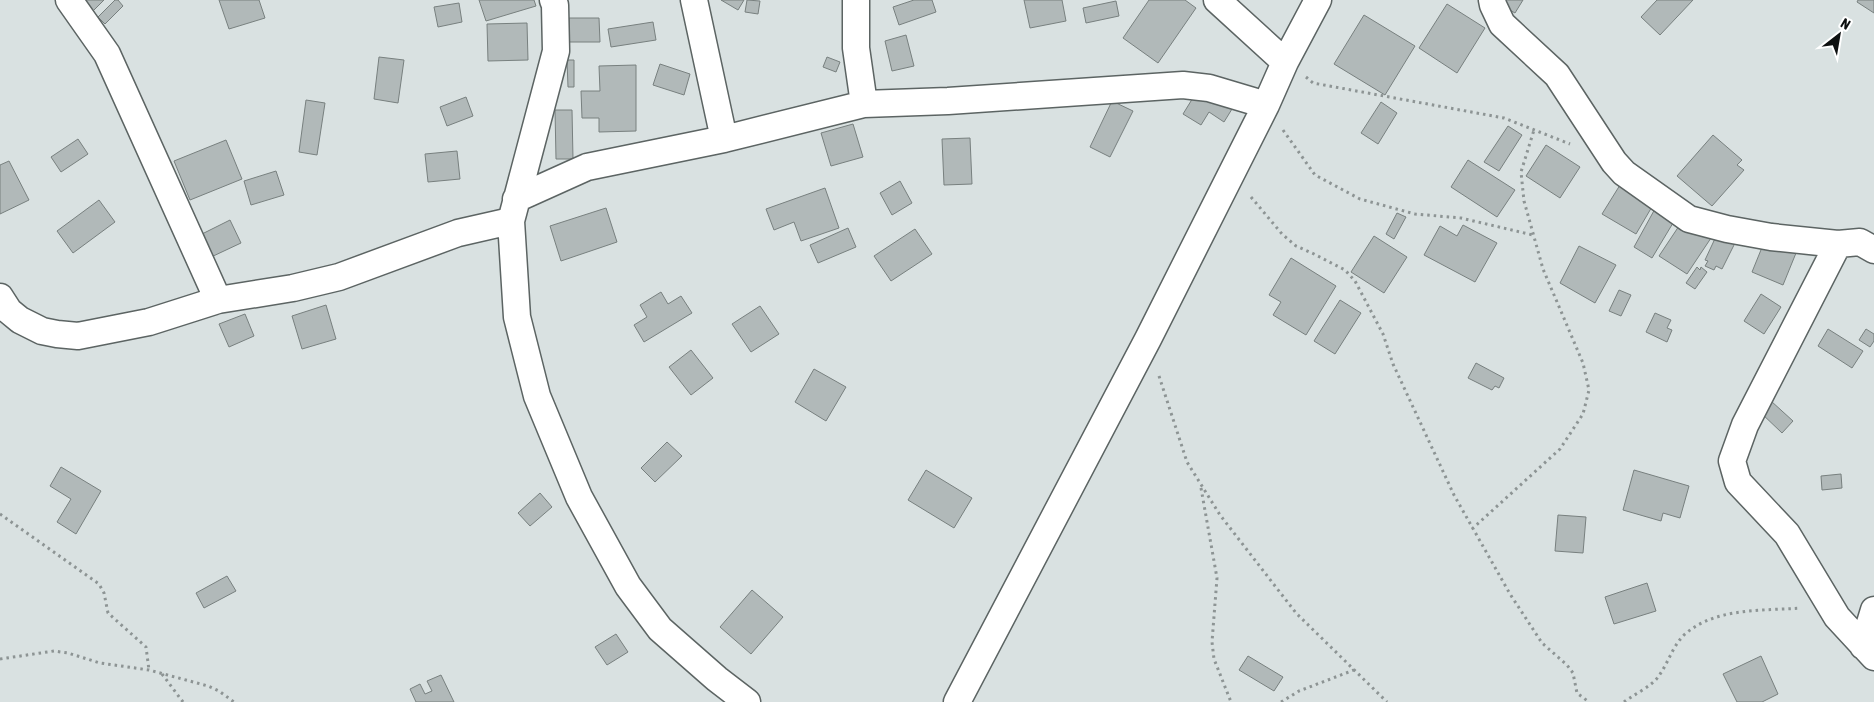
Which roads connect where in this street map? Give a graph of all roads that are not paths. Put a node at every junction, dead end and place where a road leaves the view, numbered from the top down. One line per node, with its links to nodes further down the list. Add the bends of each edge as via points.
1 (69, 0): 15 (street, via 107,54)
2 (553, 0): 12 (street, via 556,51)
3 (694, 0): 11 (street)
4 (856, 0): 9 (street, via 856,48)
5 (1217, 0): 8 (street)
6 (1318, 0): 8 (street)
7 (1492, 0): 13 (street, via 1502,24 1557,74 1614,162 1624,173 1689,219 1727,230)
8 (1285, 62): 10 (street)
9 (864, 104): 10 (street, via 1183,85 1209,88); 11 (street)
10 (1266, 105): 20 (street, via 1148,339)
11 (724, 139): 12 (street, via 587,167)
12 (513, 210): 15 (street, via 339,277); 19 (street, via 517,317 537,396 579,497 628,586 660,629)
13 (1838, 244): 14 (street, via 1860,242); 18 (street, via 1745,425 1732,461 1738,482 1787,534 1837,617)
14 (1874, 250)
15 (218, 300): 16 (street, via 149,322 78,336 42,331)
16 (3, 309)
17 (1874, 610): 18 (street)
18 (1869, 651)
19 (747, 702)
20 (957, 702)

